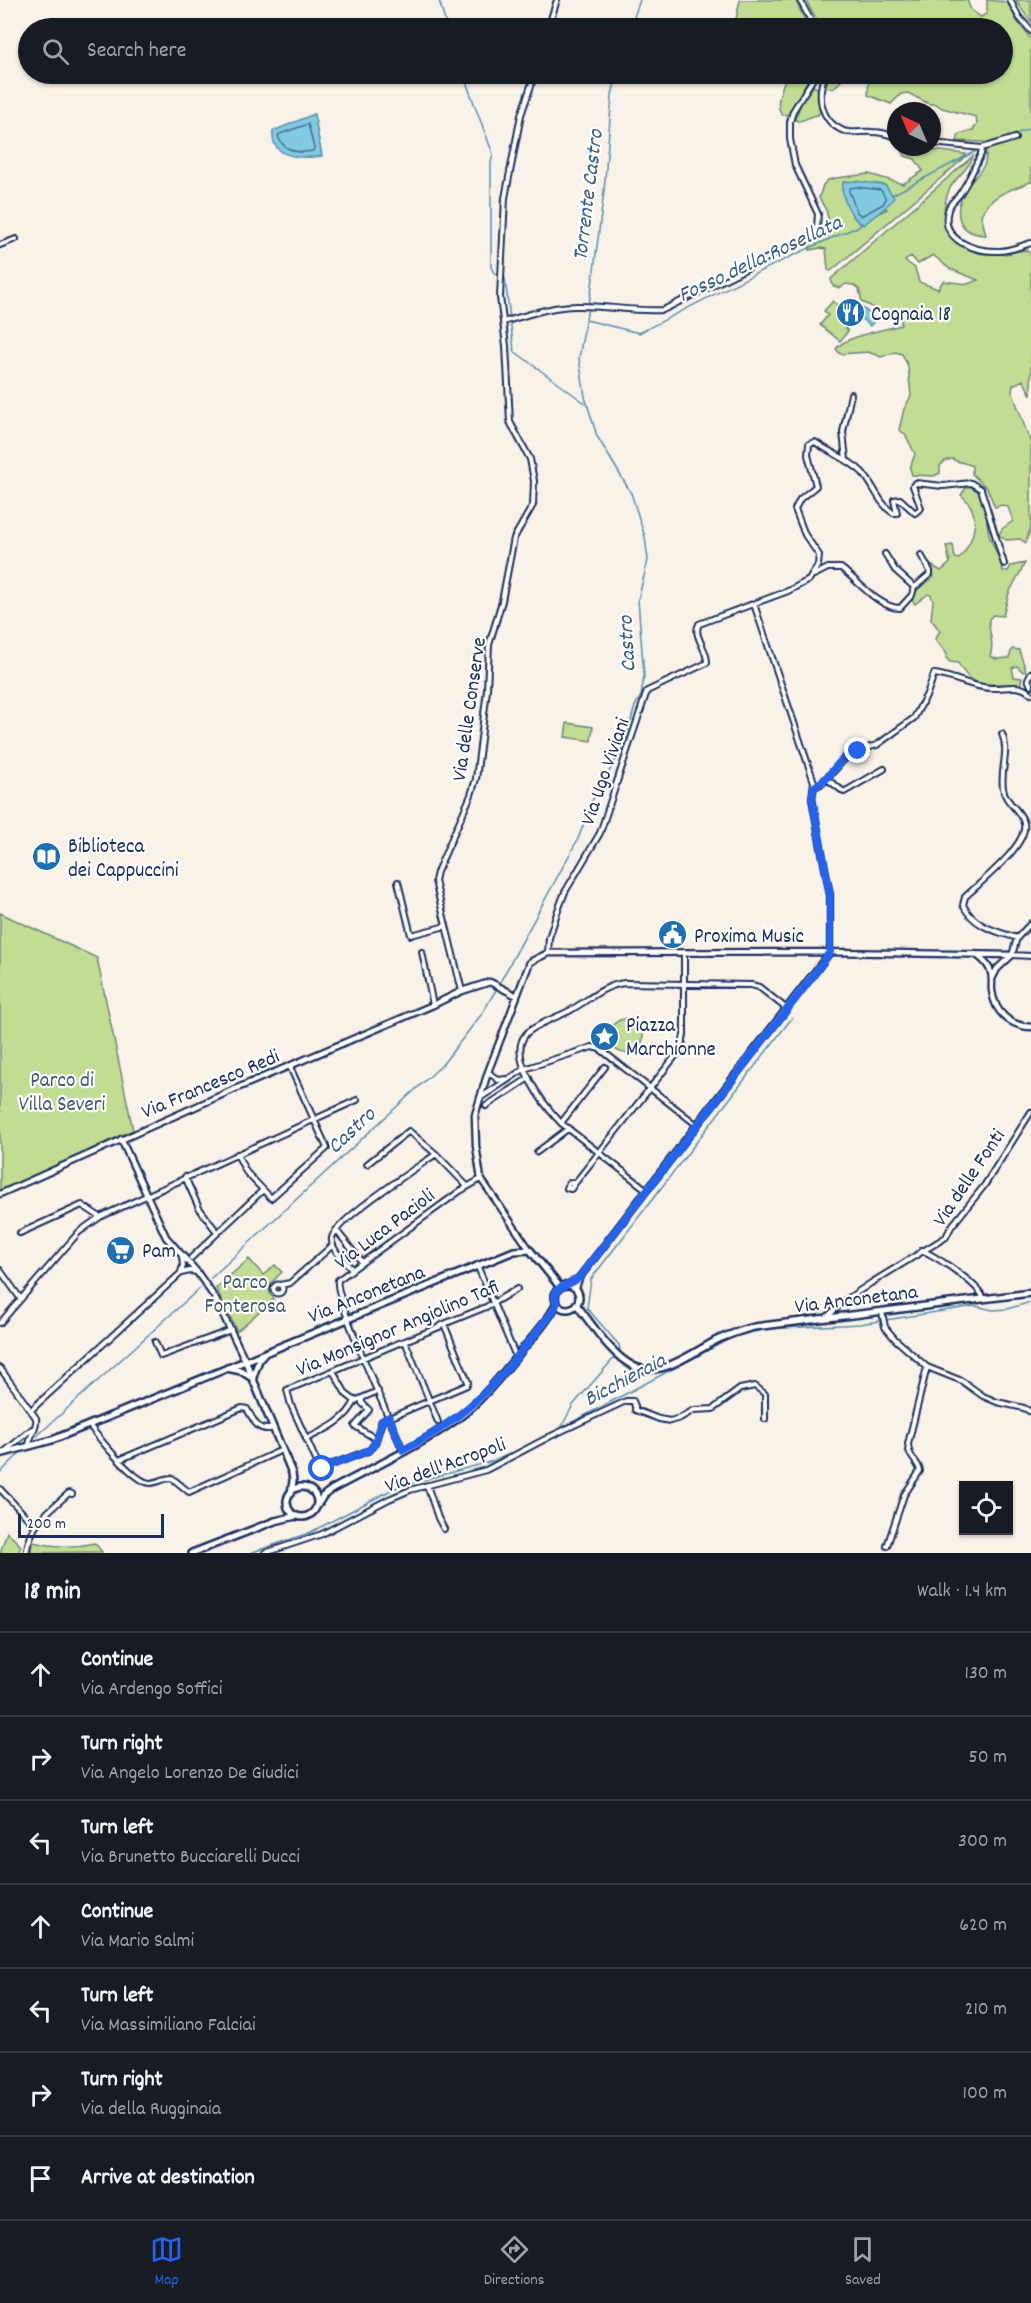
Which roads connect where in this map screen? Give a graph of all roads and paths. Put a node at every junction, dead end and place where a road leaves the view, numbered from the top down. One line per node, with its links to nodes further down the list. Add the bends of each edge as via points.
1 (557, 0): 4 (street)
2 (800, 0): 5 (street)
3 (1010, 0): 6 (street)
4 (551, 18)
5 (810, 18)
6 (1031, 31)
7 (532, 84): 17 (street, Via delle Conserve, via 521,116 506,198 500,297)
8 (810, 84): 17 (street, via 793,111 789,139 801,179 818,214 814,232 663,310 566,306)
9 (821, 84): 10 (street, via 821,108 837,127)
10 (887, 135)
11 (1015, 138): 13 (street)
12 (941, 144): 13 (street)
13 (982, 148): 15 (street, via 959,196 949,207 949,230 973,248 1001,252)
14 (16, 239): 16 (street)
15 (1031, 243)
16 (0, 245)
17 (507, 320): 35 (street, Via delle Conserve, via 510,422 530,459 533,505 514,538 489,645 476,779 435,881)
18 (851, 394): 19 (street, via 843,432)
19 (846, 460): 22 (street, via 861,471 886,509 893,513 898,510 894,500 900,499 910,510 919,511 915,483 971,483 981,489); 23 (street, via 815,442 809,444 816,486 800,499 795,509 805,535 819,555)
20 (885, 554): 24 (street)
21 (921, 555): 24 (street, via 930,574)
22 (1004, 564)
23 (813, 576): 24 (street, via 828,568 841,568 894,608 906,604); 25 (street)
24 (914, 588)
25 (754, 604): 32 (street); 40 (street, Via Ugo Viviani, via 699,624 696,628 708,656 707,663 648,691 600,833 565,892 549,938)
26 (1031, 673): 27 (street)
27 (1031, 686)
28 (1031, 694): 31 (street, via 1023,687 989,688 934,674 914,718 877,745 850,753)
29 (1002, 734): 36 (street, via 1007,744 1002,768 1004,792 1022,818 1023,835 1014,850 965,897 963,905 981,926)
30 (884, 769): 31 (street, via 844,792)
31 (827, 779): 32 (street)
32 (814, 787): 39 (street, via 812,798 830,895)
33 (398, 882): 35 (street, via 411,934)
34 (1031, 922): 36 (street)
35 (446, 926): 49 (street, Via delle Conserve)
36 (1017, 938): 43 (street)
37 (422, 952): 51 (street)
38 (684, 952): 39 (street); 40 (street); 48 (street)
39 (830, 952): 41 (street); 52 (street)
40 (548, 953): 50 (street, via 531,962)
41 (974, 953): 42 (street); 45 (street)
42 (994, 954): 43 (street); 45 (street); 46 (street)
43 (1012, 955): 44 (street); 46 (street)
44 (1031, 956)
45 (990, 968): 47 (street)
46 (997, 969): 47 (street)
47 (993, 977): 53 (street, via 992,990 1002,1014 1010,1022)
48 (685, 984): 52 (street, via 759,987); 56 (street, via 625,983 601,990 528,1031 521,1041); 63 (street, via 682,1044)
49 (462, 991): 50 (street, Via Francesco Redi, via 490,982); 51 (street, Via Francesco Redi)
50 (517, 996): 57 (street)
51 (433, 1005): 54 (street, Via Francesco Redi)
52 (787, 1010): 70 (street)
53 (1031, 1027)
54 (291, 1067): 68 (street); 72 (street, Via Francesco Redi)
55 (605, 1067): 69 (street)
56 (524, 1069): 58 (street); 60 (street); 63 (street, via 592,1047 600,1049)
57 (488, 1072): 59 (street); 61 (street)
58 (529, 1078): 66 (street); 69 (street)
59 (495, 1079): 60 (street); 61 (street)
60 (507, 1079): 62 (street)
61 (484, 1083): 62 (street); 64 (street)
62 (494, 1088): 64 (street)
63 (650, 1089): 70 (street); 74 (street)
64 (479, 1098): 79 (street, via 475,1126)
65 (357, 1100): 68 (street)
66 (486, 1106)
67 (1031, 1112): 92 (street, Via delle Fonti, via 946,1237)
68 (314, 1119): 75 (street); 82 (street, via 327,1148 271,1198)
69 (561, 1123): 71 (street)
70 (697, 1125): 83 (street)
71 (570, 1128): 73 (street); 74 (street)
72 (121, 1138): 84 (street, Via Francesco Redi); 85 (street)
73 (537, 1152)
74 (600, 1152): 80 (street); 83 (street)
75 (237, 1154): 78 (street); 82 (street, via 246,1172)
76 (436, 1154): 77 (street, via 409,1131); 81 (street); 87 (street)
77 (367, 1164)
78 (185, 1177): 85 (street); 88 (street, via 199,1209)
79 (481, 1179): 81 (street, Via Luca Pacioli); 91 (street)
80 (575, 1183)
81 (467, 1186): 95 (street, Via Luca Pacioli)
82 (263, 1190): 88 (street)
83 (647, 1190): 101 (street)
84 (0, 1194)
85 (146, 1195): 86 (street); 93 (street, via 166,1237)
86 (100, 1217): 89 (street, via 82,1205); 110 (street, via 79,1233)
87 (335, 1229): 90 (street); 95 (street)
88 (218, 1232): 94 (street)
89 (20, 1233)
90 (333, 1245): 97 (street); 102 (street)
91 (530, 1250): 96 (main road, Via Anconetana, via 514,1251); 105 (main road)
92 (922, 1250): 111 (street, Via delle Fonti, via 981,1292); 116 (street, Via delle Fonti)
93 (182, 1256): 94 (street); 100 (street)
94 (189, 1260): 99 (street)
95 (362, 1262): 97 (street, Via Luca Pacioli)
96 (477, 1265): 112 (street); 117 (main road, Via Anconetana)
97 (352, 1269): 117 (street, Via Luca Pacioli, via 336,1286)
98 (0, 1270): 110 (street)
99 (197, 1272): 100 (street); 120 (street)
100 (181, 1273): 137 (street)
101 (579, 1278): 104 (street); 106 (street)
102 (290, 1283): 103 (street); 108 (street)
103 (280, 1285): 108 (street); 108 (street, via 274,1290)
104 (568, 1285): 105 (main road); 106 (main road)
105 (560, 1287): 114 (main road, via 555,1296)
106 (576, 1288): 113 (main road)
107 (518, 1289): 112 (street, Via Monsignor Angiolino Tafi)
108 (282, 1291)
109 (1031, 1293): 111 (main road, Via Anconetana)
110 (20, 1298): 118 (street)
111 (984, 1299): 115 (main road, Via Anconetana)
112 (493, 1304): 119 (street, Via Monsignor Angiolino Tafi); 125 (street)
113 (576, 1304): 114 (main road, via 569,1308); 116 (main road, Via Anconetana, via 617,1354 640,1369 669,1365 717,1340 754,1327)
114 (559, 1305): 125 (main road)
115 (883, 1314): 116 (main road, Via Anconetana); 127 (street, via 885,1326 895,1340)
116 (826, 1317)
117 (347, 1318): 123 (main road, Via Anconetana); 124 (street)
118 (0, 1323)
119 (444, 1324): 121 (street, Via Monsignor Angiolino Tafi); 136 (street, via 468,1383)
120 (231, 1330): 122 (street, via 161,1356); 126 (street)
121 (405, 1341): 124 (street, Via Monsignor Angiolino Tafi); 136 (street)
122 (154, 1342)
123 (267, 1351): 126 (main road, Via Anconetana); 132 (main road)
124 (364, 1358): 130 (street, Via Monsignor Angiolino Tafi); 133 (street)
125 (516, 1358): 149 (main road, via 465,1412)
126 (245, 1360): 129 (main road, Via Anconetana); 132 (main road)
127 (927, 1367): 138 (street, via 983,1396); 165 (street, via 908,1444 909,1454 920,1471 904,1495)
128 (0, 1368): 131 (street)
129 (226, 1368): 132 (main road); 142 (main road, Via Anconetana)
130 (333, 1371): 135 (street, via 346,1395); 146 (street, Via Monsignor Angiolino Tafi, via 287,1390)
131 (2, 1375): 137 (street)
132 (252, 1378): 143 (main road)
133 (378, 1391): 134 (street); 139 (street)
134 (362, 1399): 135 (street); 145 (street, via 369,1410 355,1426)
135 (355, 1401): 146 (street, via 342,1418)
136 (429, 1401): 139 (street); 141 (street)
137 (31, 1410): 144 (street, via 37,1423)
138 (1031, 1412)
139 (389, 1417): 145 (street, via 381,1422); 149 (street)
140 (765, 1419): 153 (street, Via dell'Acropoli, via 765,1394 755,1386 740,1389 713,1409 694,1410 670,1421 634,1410 633,1401 626,1401 486,1470)
141 (438, 1422)
142 (88, 1425): 147 (main road, Via Anconetana); 151 (street)
143 (273, 1428): 148 (main road); 151 (street, via 259,1427 247,1409 242,1408)
144 (33, 1429): 147 (street); 150 (street)
145 (376, 1438): 146 (street, via 370,1450 322,1469)
146 (306, 1440)
147 (29, 1446): 150 (main road, Via Anconetana)
148 (282, 1450): 151 (street, via 189,1491 172,1478 152,1483 142,1480); 152 (main road)
149 (403, 1450): 156 (main road)
150 (2, 1453)
151 (119, 1460)
152 (292, 1473): 154 (main road); 157 (main road)
153 (427, 1485): 164 (street); 168 (street, Via dell'Acropoli, via 389,1499 322,1534)
154 (308, 1488): 156 (main road); 157 (main road, via 297,1488); 159 (main road, via 316,1496)
155 (0, 1490): 163 (street)
156 (331, 1490): 159 (main road)
157 (291, 1493): 160 (main road)
158 (72, 1494): 163 (street)
159 (317, 1506): 161 (main road, via 309,1516)
160 (289, 1508): 161 (main road); 162 (main road)
161 (296, 1516): 162 (main road)
162 (275, 1521): 167 (main road)
163 (35, 1526): 166 (street)
164 (444, 1529)
165 (887, 1546)
166 (26, 1553)
167 (192, 1553)
168 (266, 1553)

